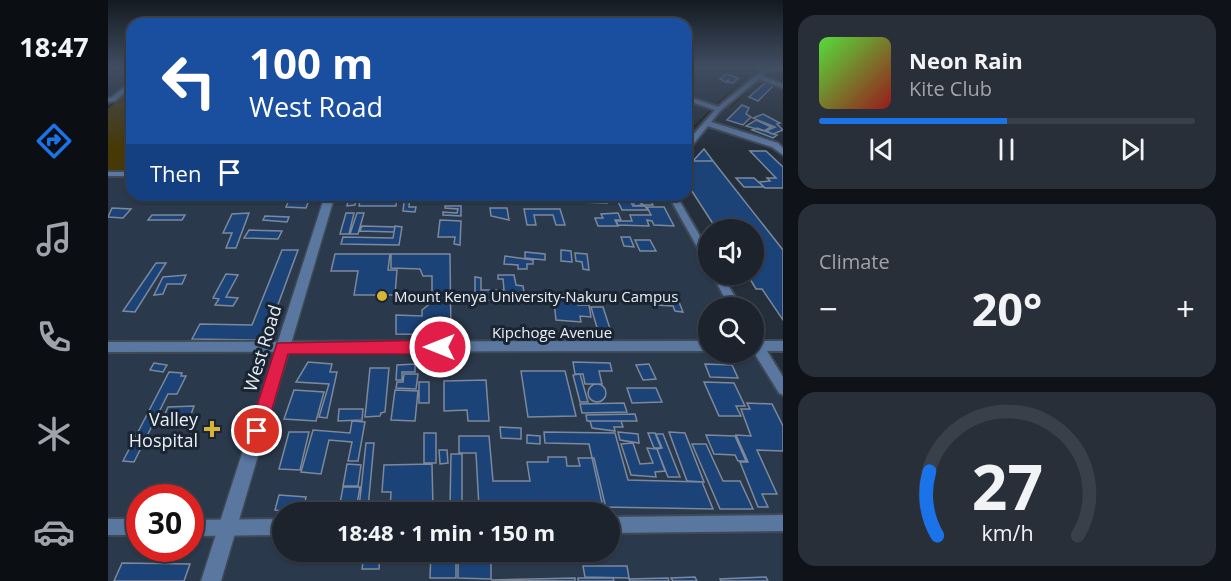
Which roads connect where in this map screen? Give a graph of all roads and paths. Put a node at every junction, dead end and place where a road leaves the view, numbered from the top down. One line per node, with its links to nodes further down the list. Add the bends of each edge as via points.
1 (738, 93): 3 (street)
2 (692, 100): 3 (street)
3 (719, 108): 4 (street)
4 (707, 123): 5 (street); 6 (street)
5 (692, 140)
6 (779, 143): 7 (street)
7 (783, 153)
8 (108, 174): 9 (street)
9 (126, 174)
10 (328, 201): 17 (street, West Road)
11 (675, 201): 12 (street)
12 (698, 240)
13 (764, 345): 15 (street)
14 (698, 346): 17 (street, Kipchoge Avenue)
15 (783, 346)
16 (108, 347): 17 (street, Kipchoge Avenue)
17 (282, 348): 26 (street, West Road)
18 (764, 360): 19 (street)
19 (783, 389)
20 (783, 523): 21 (street)
21 (620, 525)
22 (108, 527): 23 (street)
23 (126, 527)
24 (272, 527): 26 (street)
25 (204, 528): 26 (street)
26 (228, 528): 27 (street, West Road)
27 (211, 581)

